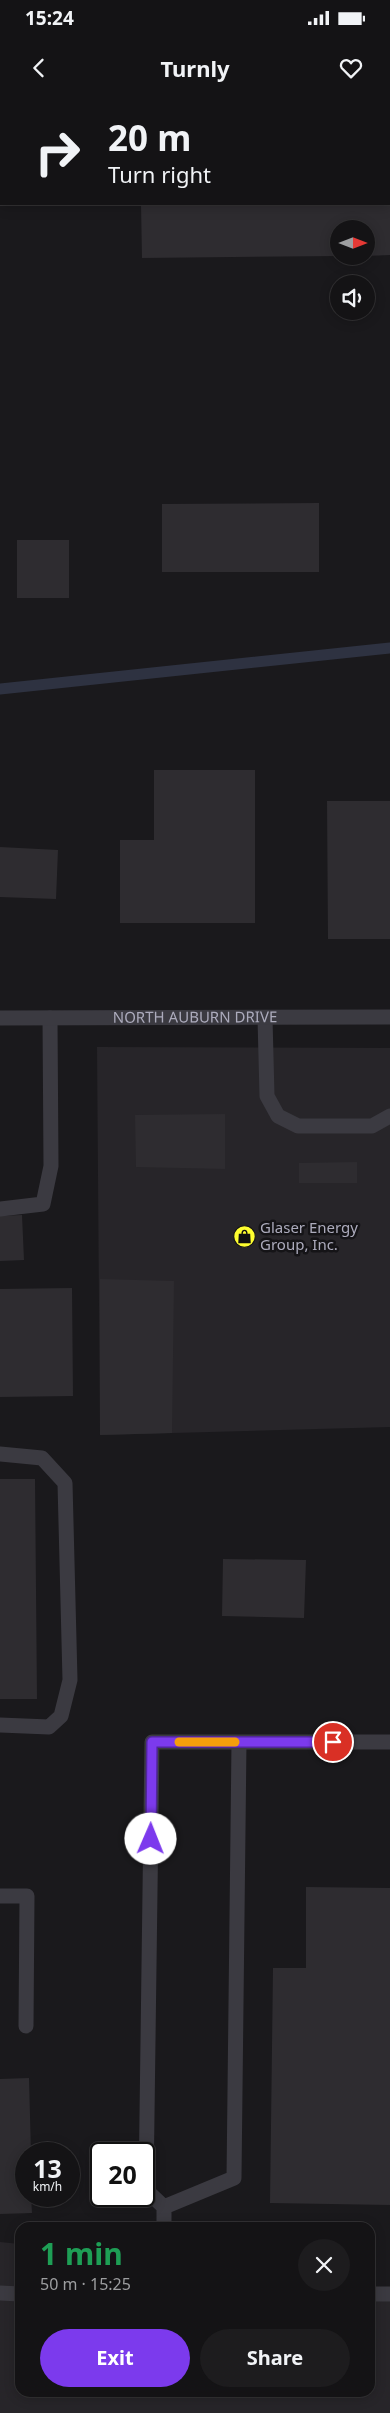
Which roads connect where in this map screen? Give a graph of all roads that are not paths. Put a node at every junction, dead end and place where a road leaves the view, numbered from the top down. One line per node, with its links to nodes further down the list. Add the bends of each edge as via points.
1 (390, 1017): 4 (street, NORTH AUBURN DRIVE)
2 (0, 1018): 3 (street, NORTH AUBURN DRIVE)
3 (50, 1018): 4 (street, NORTH AUBURN DRIVE); 6 (street, via 51,1166 43,1204)
4 (265, 1018): 5 (street, via 266,1096 278,1116 298,1126 372,1126)
5 (390, 1116)
6 (0, 1209)
7 (0, 1454): 8 (street, via 42,1458 65,1483 70,1680 61,1716 49,1727)
8 (0, 1725)
9 (239, 1742): 10 (street); 13 (street, via 234,2178); 13 (street, via 152,1742 146,2190)
10 (390, 1742)
11 (0, 1896): 12 (street, via 27,1896)
12 (26, 2026)
13 (164, 2207): 14 (street)
14 (164, 2222)
15 (0, 2294): 16 (street)
16 (15, 2294)
17 (375, 2294): 18 (street)
18 (390, 2294)

